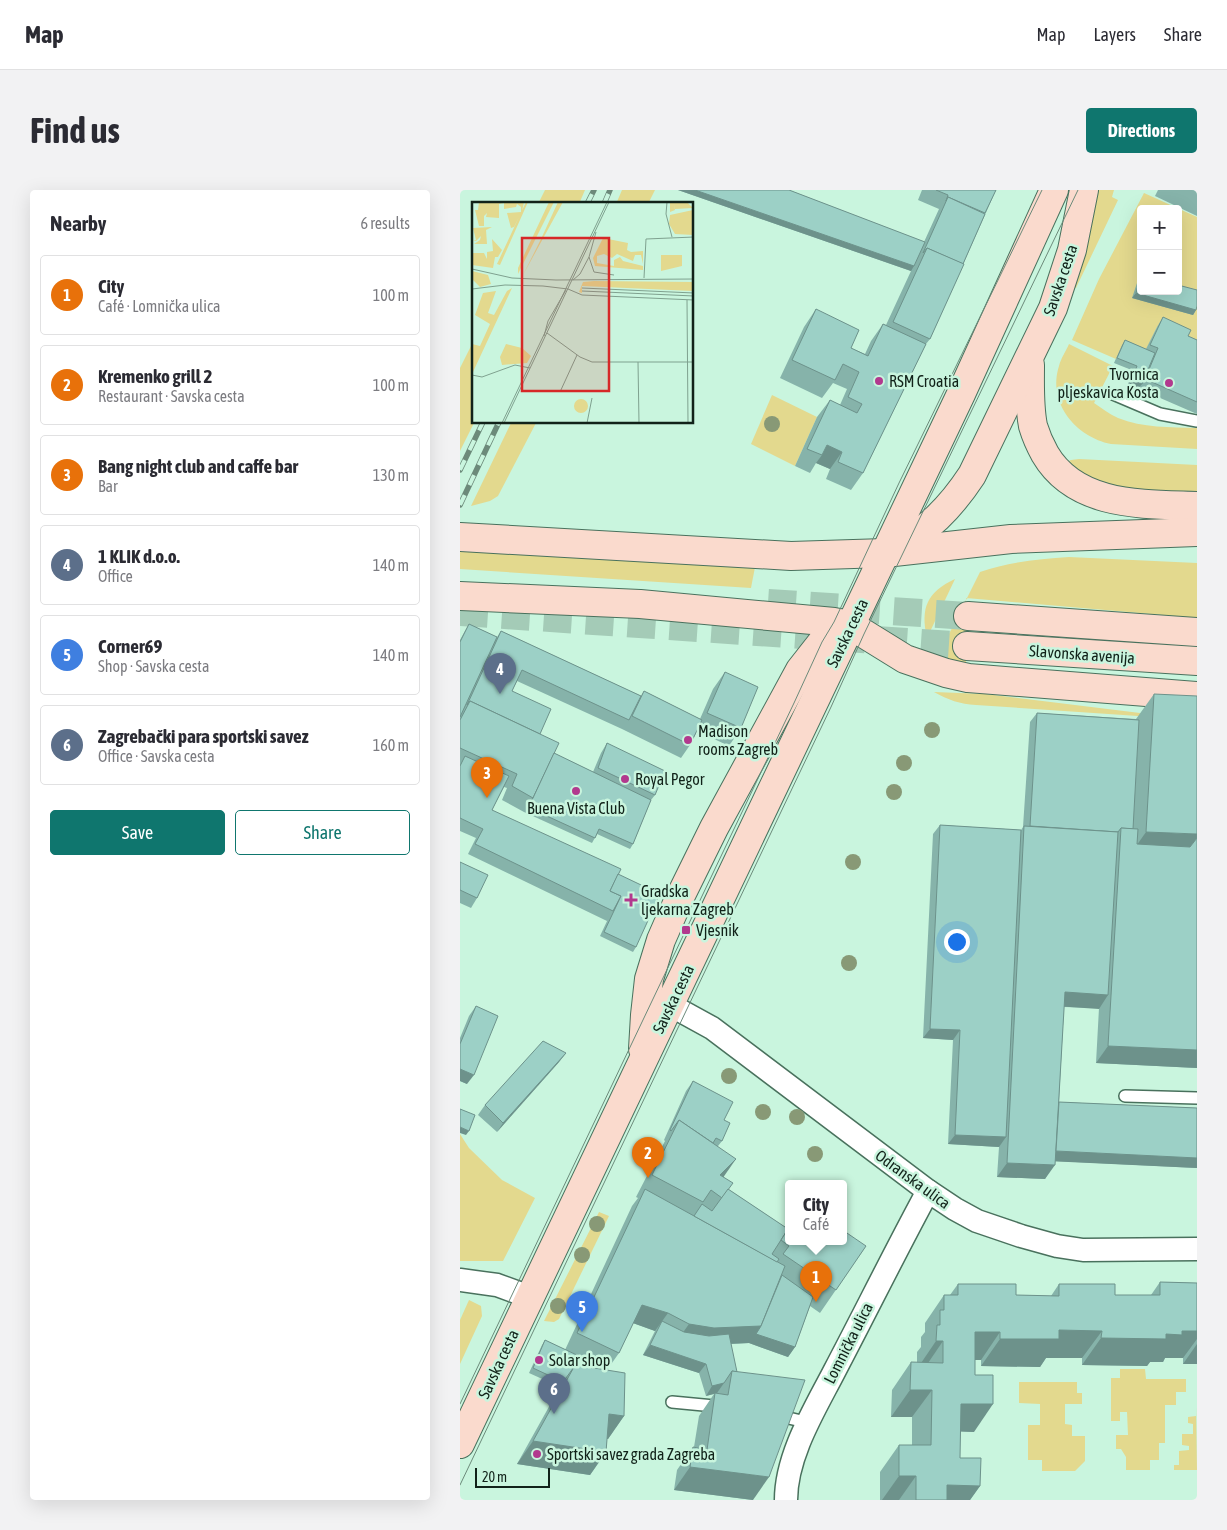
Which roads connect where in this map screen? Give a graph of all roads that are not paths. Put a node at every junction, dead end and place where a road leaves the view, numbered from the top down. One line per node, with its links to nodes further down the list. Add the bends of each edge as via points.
1 (1054, 190): 9 (main road, Savska cesta)
2 (1084, 190): 3 (main road, Savska cesta, via 1068,265)
3 (1030, 356): 6 (main road, via 1029,396 1034,427 1038,440 1059,473 1102,498); 9 (main road, Savska cesta, via 972,475 956,499 910,541)
4 (1114, 394): 5 (lane, via 1160,414)
5 (1197, 420)
6 (1197, 506)
7 (1197, 532): 9 (main road, via 1011,539)
8 (460, 537): 9 (main road, via 771,555)
9 (885, 553): 12 (main road, Savska cesta)
10 (460, 596): 12 (main road, via 640,604)
11 (968, 616): 13 (main road, Slavonska avenija)
12 (850, 625): 16 (main road, via 905,659 968,678); 17 (main road, Savska cesta); 18 (main road, via 822,642 800,670 679,899 649,979)
13 (1197, 632)
14 (967, 646): 15 (main road, Slavonska avenija)
15 (1197, 661)
16 (1197, 696)
17 (670, 1005): 18 (main road, Savska cesta); 21 (street, Odranska ulica, via 712,1028)
18 (643, 1061): 24 (main road, Savska cesta)
19 (1126, 1096): 20 (lane)
20 (1197, 1098)
21 (928, 1191): 22 (street, Odranska ulica, via 978,1221 1057,1246 1083,1250); 28 (street, Lomnička ulica)
22 (1197, 1249)
23 (460, 1280): 24 (street, via 497,1286)
24 (530, 1297): 29 (main road, Savska cesta)
25 (672, 1402): 26 (lane)
26 (714, 1406)
27 (784, 1417): 28 (lane)
28 (806, 1422): 30 (street, Lomnička ulica, via 787,1479)
29 (460, 1444)
30 (786, 1500)

